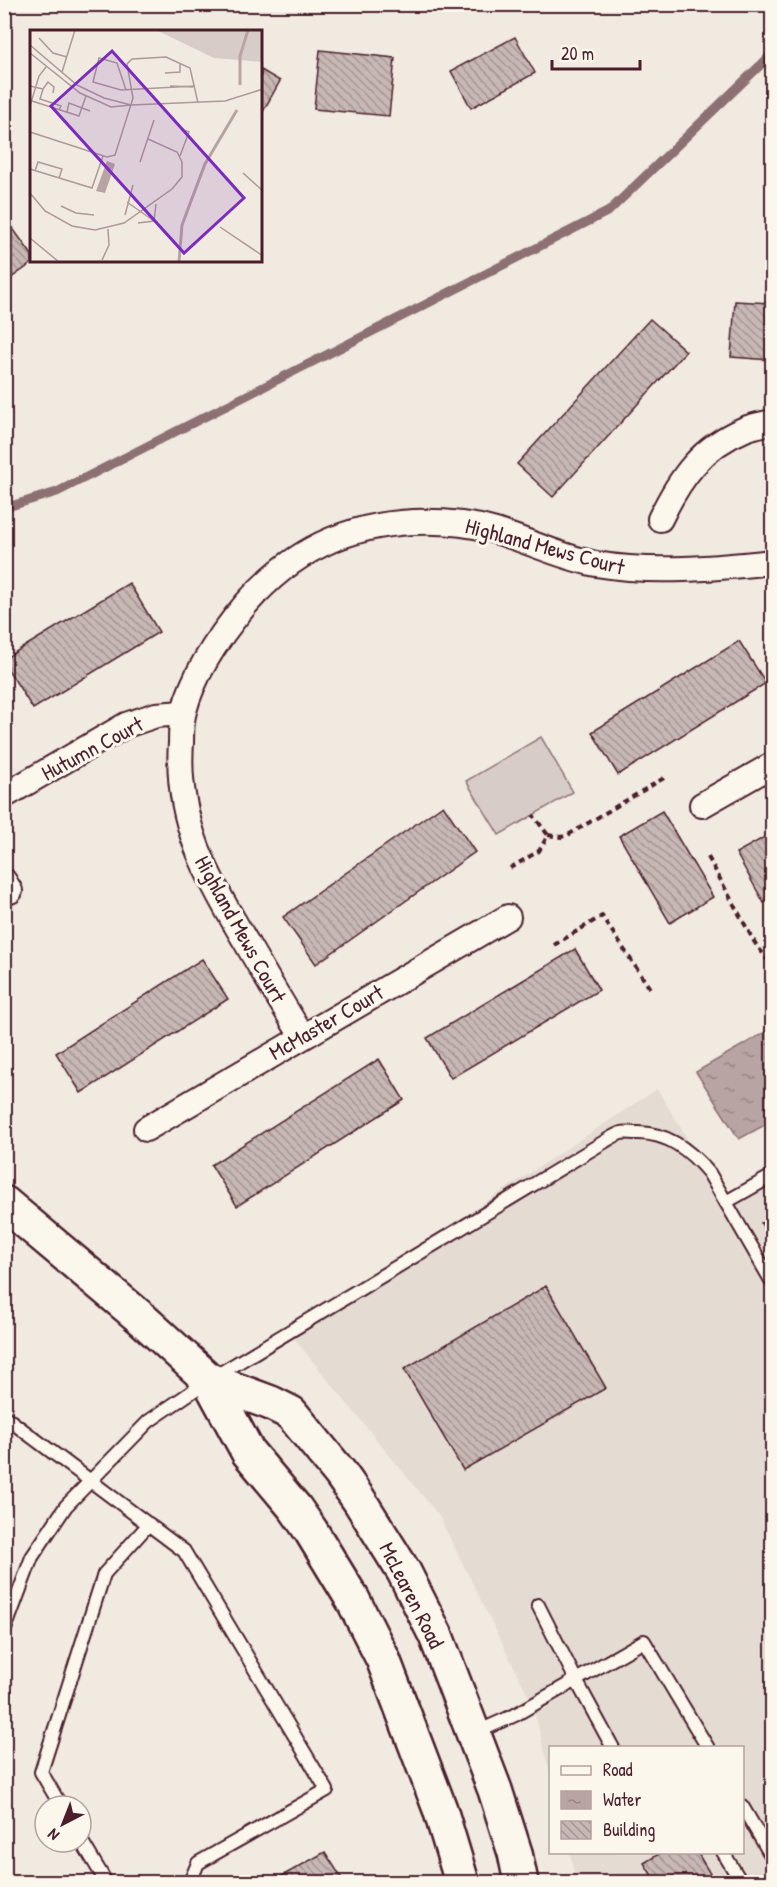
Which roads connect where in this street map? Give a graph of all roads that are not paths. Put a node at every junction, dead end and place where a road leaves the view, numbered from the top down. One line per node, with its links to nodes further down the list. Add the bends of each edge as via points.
1 (772, 422): 2 (street, via 746,429 718,444 693,465 675,488)
2 (660, 519)
3 (772, 562): 4 (street, Highland Mews Court, via 691,570 640,570 593,563 491,530 452,522 377,526 344,534 310,549 257,592 211,652)
4 (183, 713): 6 (street, Hutumn Court, via 156,715 126,725); 9 (street, Highland Mews Court, via 180,754 191,835 206,871)
5 (772, 765): 7 (street)
6 (4, 796)
7 (702, 805)
8 (508, 917): 9 (street, McMaster Court)
9 (302, 1036): 10 (street, McMaster Court)
10 (146, 1130)
11 (772, 1176): 13 (lane)
12 (4, 1203): 15 (main road, McLearen Road)
13 (726, 1203): 14 (lane); 15 (lane, via 709,1173 682,1146 659,1135 621,1133)
14 (772, 1282)
15 (209, 1380): 17 (lane, via 149,1421); 22 (main road, McLearen Road, via 291,1413 340,1473 404,1572 436,1636); 32 (main road, McLearen Road, via 248,1452 311,1531 383,1659 440,1809)
16 (4, 1416): 17 (lane)
17 (90, 1480): 18 (lane); 20 (lane, via 66,1506 32,1557)
18 (149, 1524): 25 (lane, via 104,1574 41,1772); 31 (lane, via 184,1551 327,1790 198,1863)
19 (538, 1605): 21 (lane)
20 (4, 1632)
21 (576, 1680): 22 (lane); 23 (lane); 24 (lane, via 644,1641)
22 (473, 1734): 33 (main road, McLearen Road, via 495,1790)
23 (612, 1746)
24 (705, 1746)
25 (54, 1794)
26 (744, 1809): 29 (lane)
27 (89, 1854): 30 (lane)
28 (724, 1854): 34 (lane)
29 (772, 1857)
30 (106, 1882)
31 (190, 1882)
32 (462, 1882)
33 (521, 1882)
34 (741, 1882)

